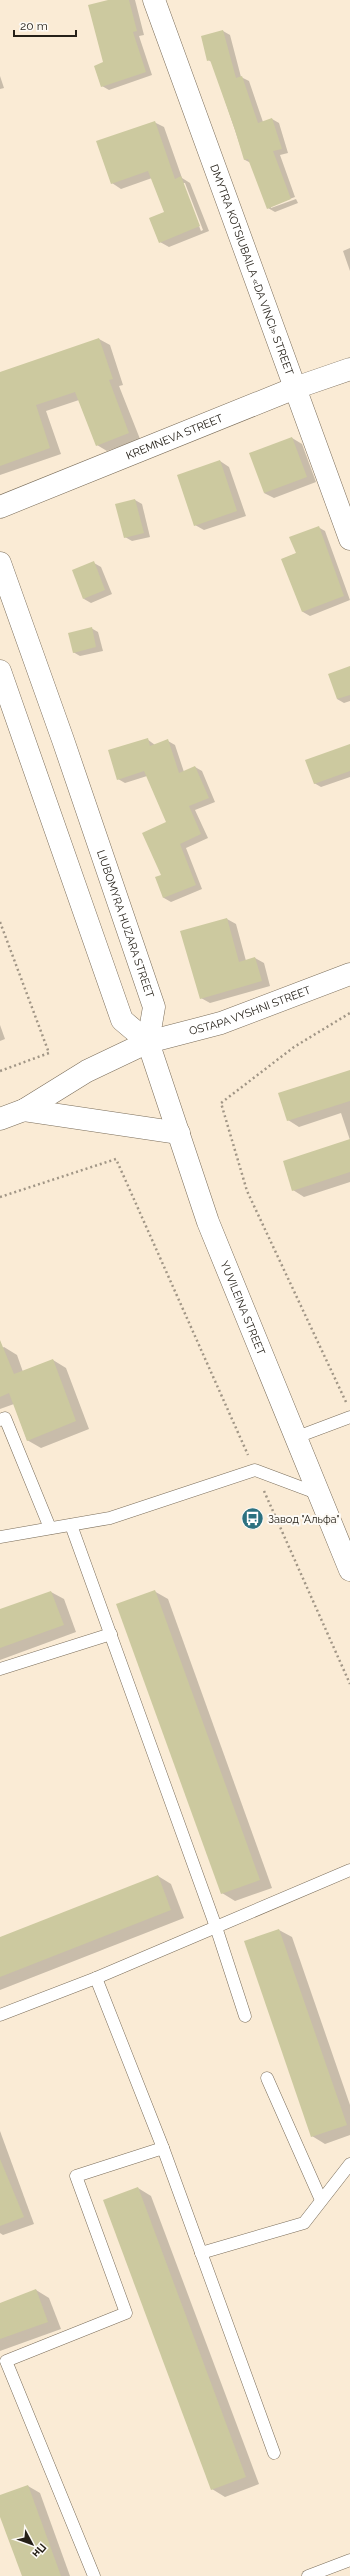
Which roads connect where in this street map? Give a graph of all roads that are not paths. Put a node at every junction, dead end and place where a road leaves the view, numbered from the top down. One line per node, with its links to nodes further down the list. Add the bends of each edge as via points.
1 (154, 0): 3 (street, DMYTRA KOTSIUBAILA «DA VINCI» STREET)
2 (350, 370): 3 (street, KREMNEVA STREET)
3 (295, 388): 4 (street, KREMNEVA STREET); 5 (street, DMYTRA KOTSIUBAILA «DA VINCI» STREET)
4 (0, 507)
5 (350, 539)
6 (0, 563): 9 (street, LIUBOMYRA HUZARA STREET, via 154,1007)
7 (0, 671): 9 (street, via 122,1020)
8 (350, 974): 9 (street, OSTAPA VYSHNI STREET, via 221,1022)
9 (148, 1042): 10 (street, OSTAPA VYSHNI STREET, via 87,1071); 12 (street, YUVILEINA STREET)
10 (24, 1110): 11 (street); 12 (street)
11 (0, 1119)
12 (179, 1133): 15 (street, YUVILEINA STREET, via 208,1222 235,1292)
13 (350, 1417): 15 (lane)
14 (0, 1420): 18 (lane, via 5,1418)
15 (297, 1437): 16 (street, YUVILEINA STREET)
16 (321, 1495): 17 (lane, via 255,1470 110,1518); 20 (street, YUVILEINA STREET)
17 (71, 1525): 18 (lane); 21 (lane)
18 (50, 1528): 19 (lane)
19 (0, 1537)
20 (350, 1570)
21 (111, 1634): 22 (lane); 24 (lane)
22 (0, 1669)
23 (350, 1870): 24 (lane)
24 (216, 1927): 25 (lane); 27 (lane)
25 (96, 1978): 26 (lane); 29 (lane)
26 (0, 2015)
27 (245, 2016)
28 (268, 2078): 31 (lane)
29 (163, 2148): 32 (lane); 33 (lane, via 76,2176 126,2313)
30 (350, 2164): 31 (lane)
31 (321, 2200): 32 (lane, via 304,2222)
32 (202, 2253): 34 (lane)
33 (3, 2362): 36 (lane)
34 (274, 2453)
35 (350, 2560): 37 (lane)
36 (94, 2576)
37 (308, 2576)

